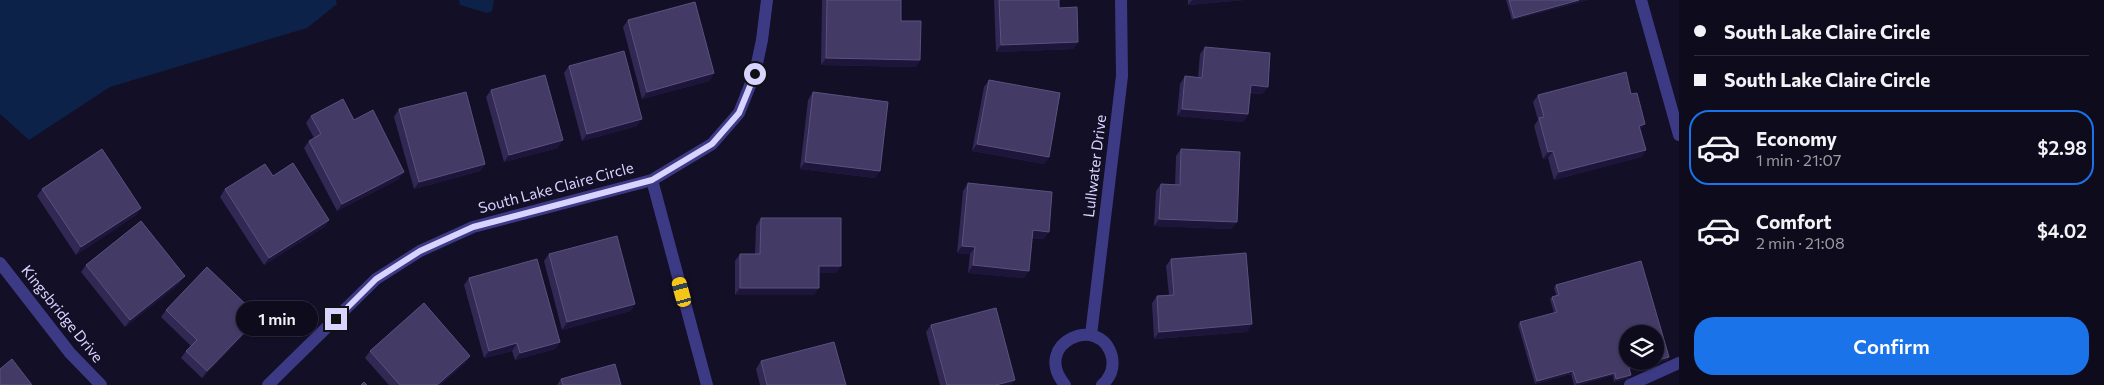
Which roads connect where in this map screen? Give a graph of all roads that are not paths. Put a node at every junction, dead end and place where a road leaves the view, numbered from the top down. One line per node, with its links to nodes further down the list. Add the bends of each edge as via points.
1 (767, 0): 5 (street, South Lake Claire Circle, via 755,74 739,113 712,144)
2 (1121, 0): 7 (street, Lullwater Drive, via 1122,76)
3 (1642, 0): 4 (street)
4 (1679, 135)
5 (652, 180): 10 (street, South Lake Claire Circle, via 473,227 420,251 376,279); 11 (street)
6 (0, 264): 9 (street, Kingsbridge Drive, via 70,353)
7 (1092, 335): 12 (street, via 1081,334 1061,345 1055,366); 13 (street, via 1109,349 1112,360 1112,371)
8 (1679, 363): 14 (street)
9 (100, 385)
10 (268, 385)
11 (706, 385)
12 (1066, 385)
13 (1102, 385)
14 (1630, 385)

